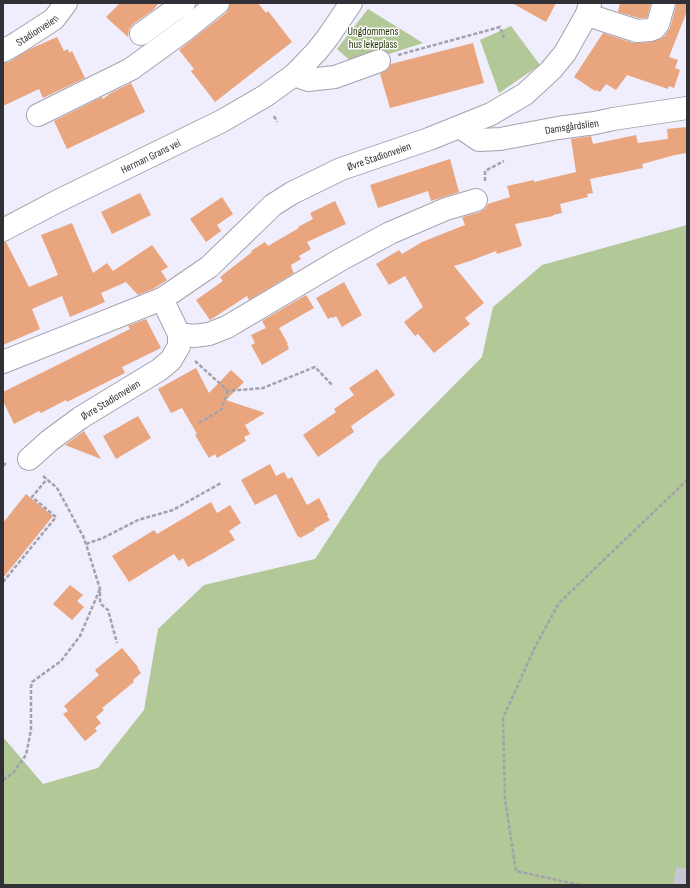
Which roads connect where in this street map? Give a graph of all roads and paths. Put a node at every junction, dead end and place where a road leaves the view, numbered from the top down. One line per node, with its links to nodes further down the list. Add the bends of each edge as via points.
1 (66, 3): 9 (street, Stadionveien, via 54,19)
2 (184, 3): 7 (street)
3 (218, 3): 13 (street, via 130,69)
4 (351, 3): 11 (street, Herman Grans vei, via 317,51)
5 (664, 3): 6 (street, Øvre Stadionveien, via 658,24 650,30 637,30 597,18)
6 (589, 8): 14 (street, Øvre Stadionveien, via 566,53 525,94 491,114)
7 (141, 34)
8 (504, 38): 10 (path, via 500,27)
9 (3, 51)
10 (379, 61): 11 (street, via 335,77 308,80)
11 (294, 75): 17 (street, Herman Grans vei, via 265,96 222,120)
12 (687, 108): 14 (street, Damsgårdslien, via 493,139 479,140)
13 (38, 115)
14 (460, 127): 18 (street, Øvre Stadionveien, via 341,170 292,193 273,205 209,267)
15 (506, 161): 16 (path, via 485,171 485,186)
16 (476, 200): 19 (street, via 446,209 390,233 227,327 209,334)
17 (3, 230)
18 (162, 299): 19 (street); 20 (street, Øvre Stadionveien)
19 (179, 340): 22 (path); 24 (street, Øvre Stadionveien, via 171,360 159,370 80,418)
20 (3, 362)
21 (333, 386): 22 (path, via 315,367 263,388)
22 (228, 391): 23 (path, via 221,410)
23 (199, 423)
24 (29, 460)
25 (7, 463): 26 (path)
26 (3, 466)
27 (44, 477): 28 (path)
28 (47, 479): 31 (path, via 57,488); 32 (path, via 32,497 56,517)
29 (687, 480): 36 (path, via 559,603 536,644 503,718 505,799 516,871)
30 (221, 483): 31 (path, via 173,510 138,520)
31 (86, 544): 33 (path)
32 (3, 582)
33 (100, 589): 34 (path, via 100,601 108,610); 35 (path, via 80,636 61,661 32,682 31,730 26,756 13,773)
34 (117, 643)
35 (3, 780)
36 (580, 885)

